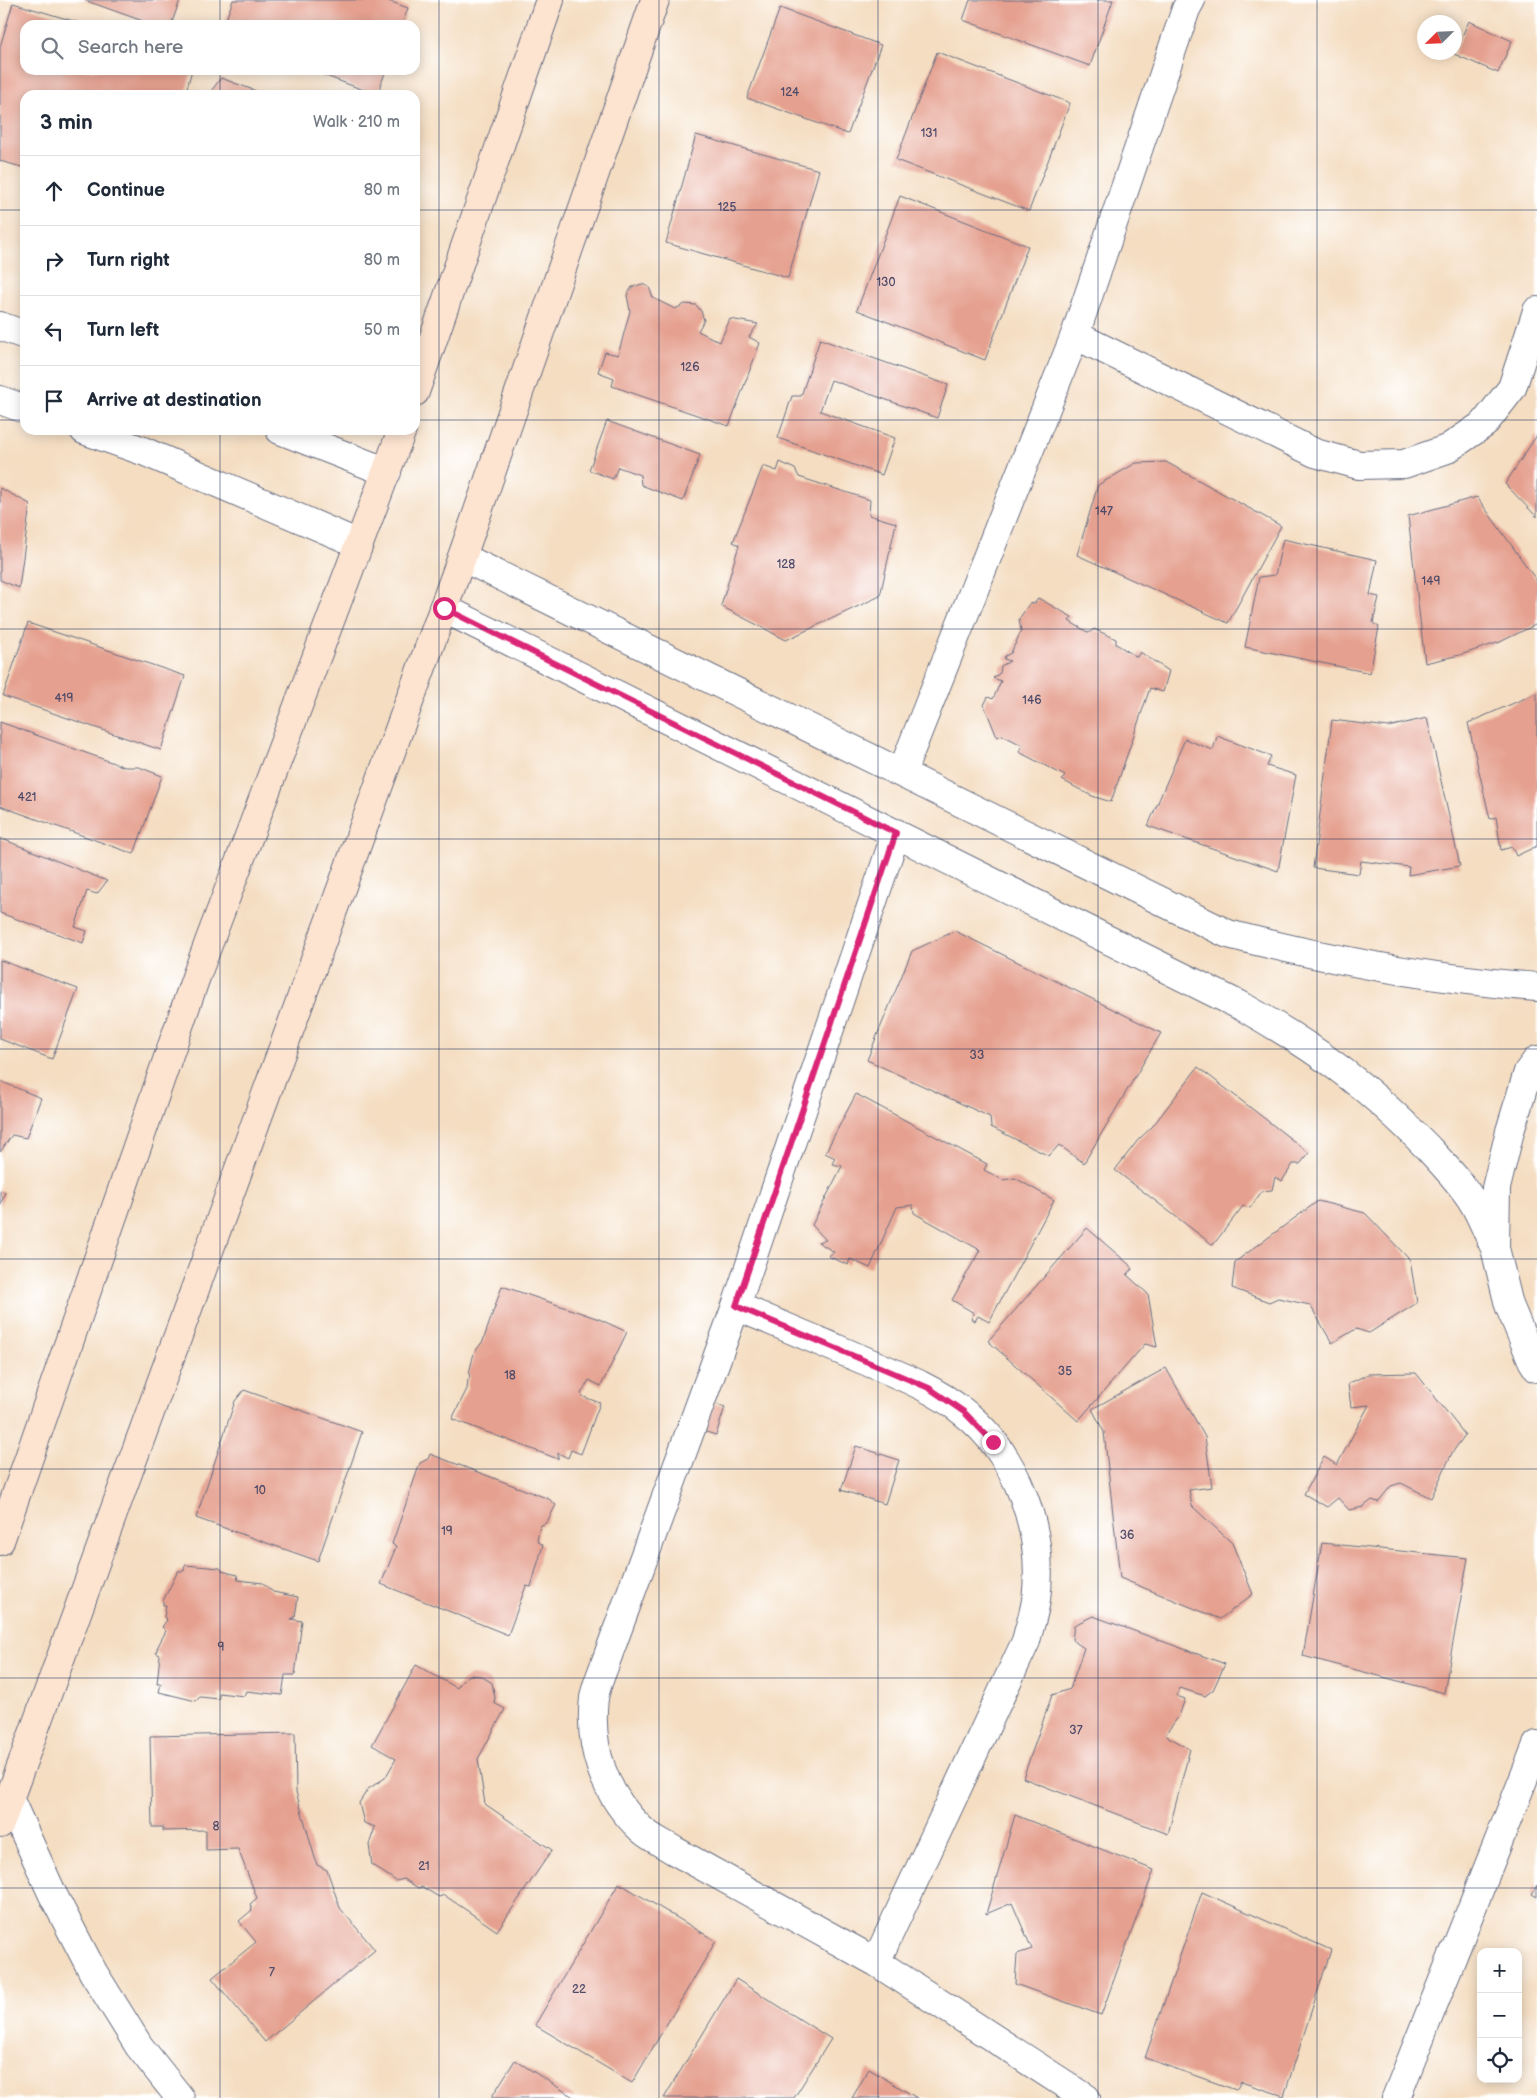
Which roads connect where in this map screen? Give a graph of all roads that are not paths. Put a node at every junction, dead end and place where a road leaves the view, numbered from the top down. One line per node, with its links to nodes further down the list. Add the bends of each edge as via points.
1 (550, 0): 8 (street)
2 (655, 0): 16 (street)
3 (1191, 0): 7 (street)
4 (1537, 311): 7 (street, via 1512,388 1484,424 1447,449 1404,464 1359,465 1315,453)
5 (0, 326): 6 (street)
6 (20, 333)
7 (1076, 335): 18 (street)
8 (420, 377)
9 (0, 400): 10 (street)
10 (20, 407)
11 (98, 435): 15 (street, via 143,451)
12 (293, 435): 14 (street)
13 (400, 435): 14 (street)
14 (387, 472): 15 (street)
15 (358, 544): 25 (street, via 198,974)
16 (462, 557): 17 (street); 18 (street)
17 (444, 608): 19 (street); 27 (street)
18 (902, 772): 20 (street, via 1228,934 1304,954 1381,968 1458,980)
19 (896, 833): 22 (street, via 1246,1008 1328,1058 1402,1121 1439,1160 1473,1202); 23 (street)
20 (1537, 987)
21 (1537, 1060): 22 (street, via 1528,1072 1496,1188)
22 (1495, 1248): 24 (street, via 1509,1305)
23 (736, 1306): 29 (street, via 594,1696 592,1734 601,1770 618,1803 643,1831); 29 (street, via 929,1388 964,1412 993,1442 1016,1477 1031,1517 1038,1558 1036,1600 1026,1641)
24 (1535, 1370)
25 (0, 1541)
26 (1537, 1745): 32 (street)
27 (9, 1798): 28 (street); 30 (street, via 52,1893 93,1972 139,2046)
28 (0, 1824)
29 (876, 1962): 31 (street)
30 (180, 2098)
31 (1086, 2098)
32 (1396, 2098)

